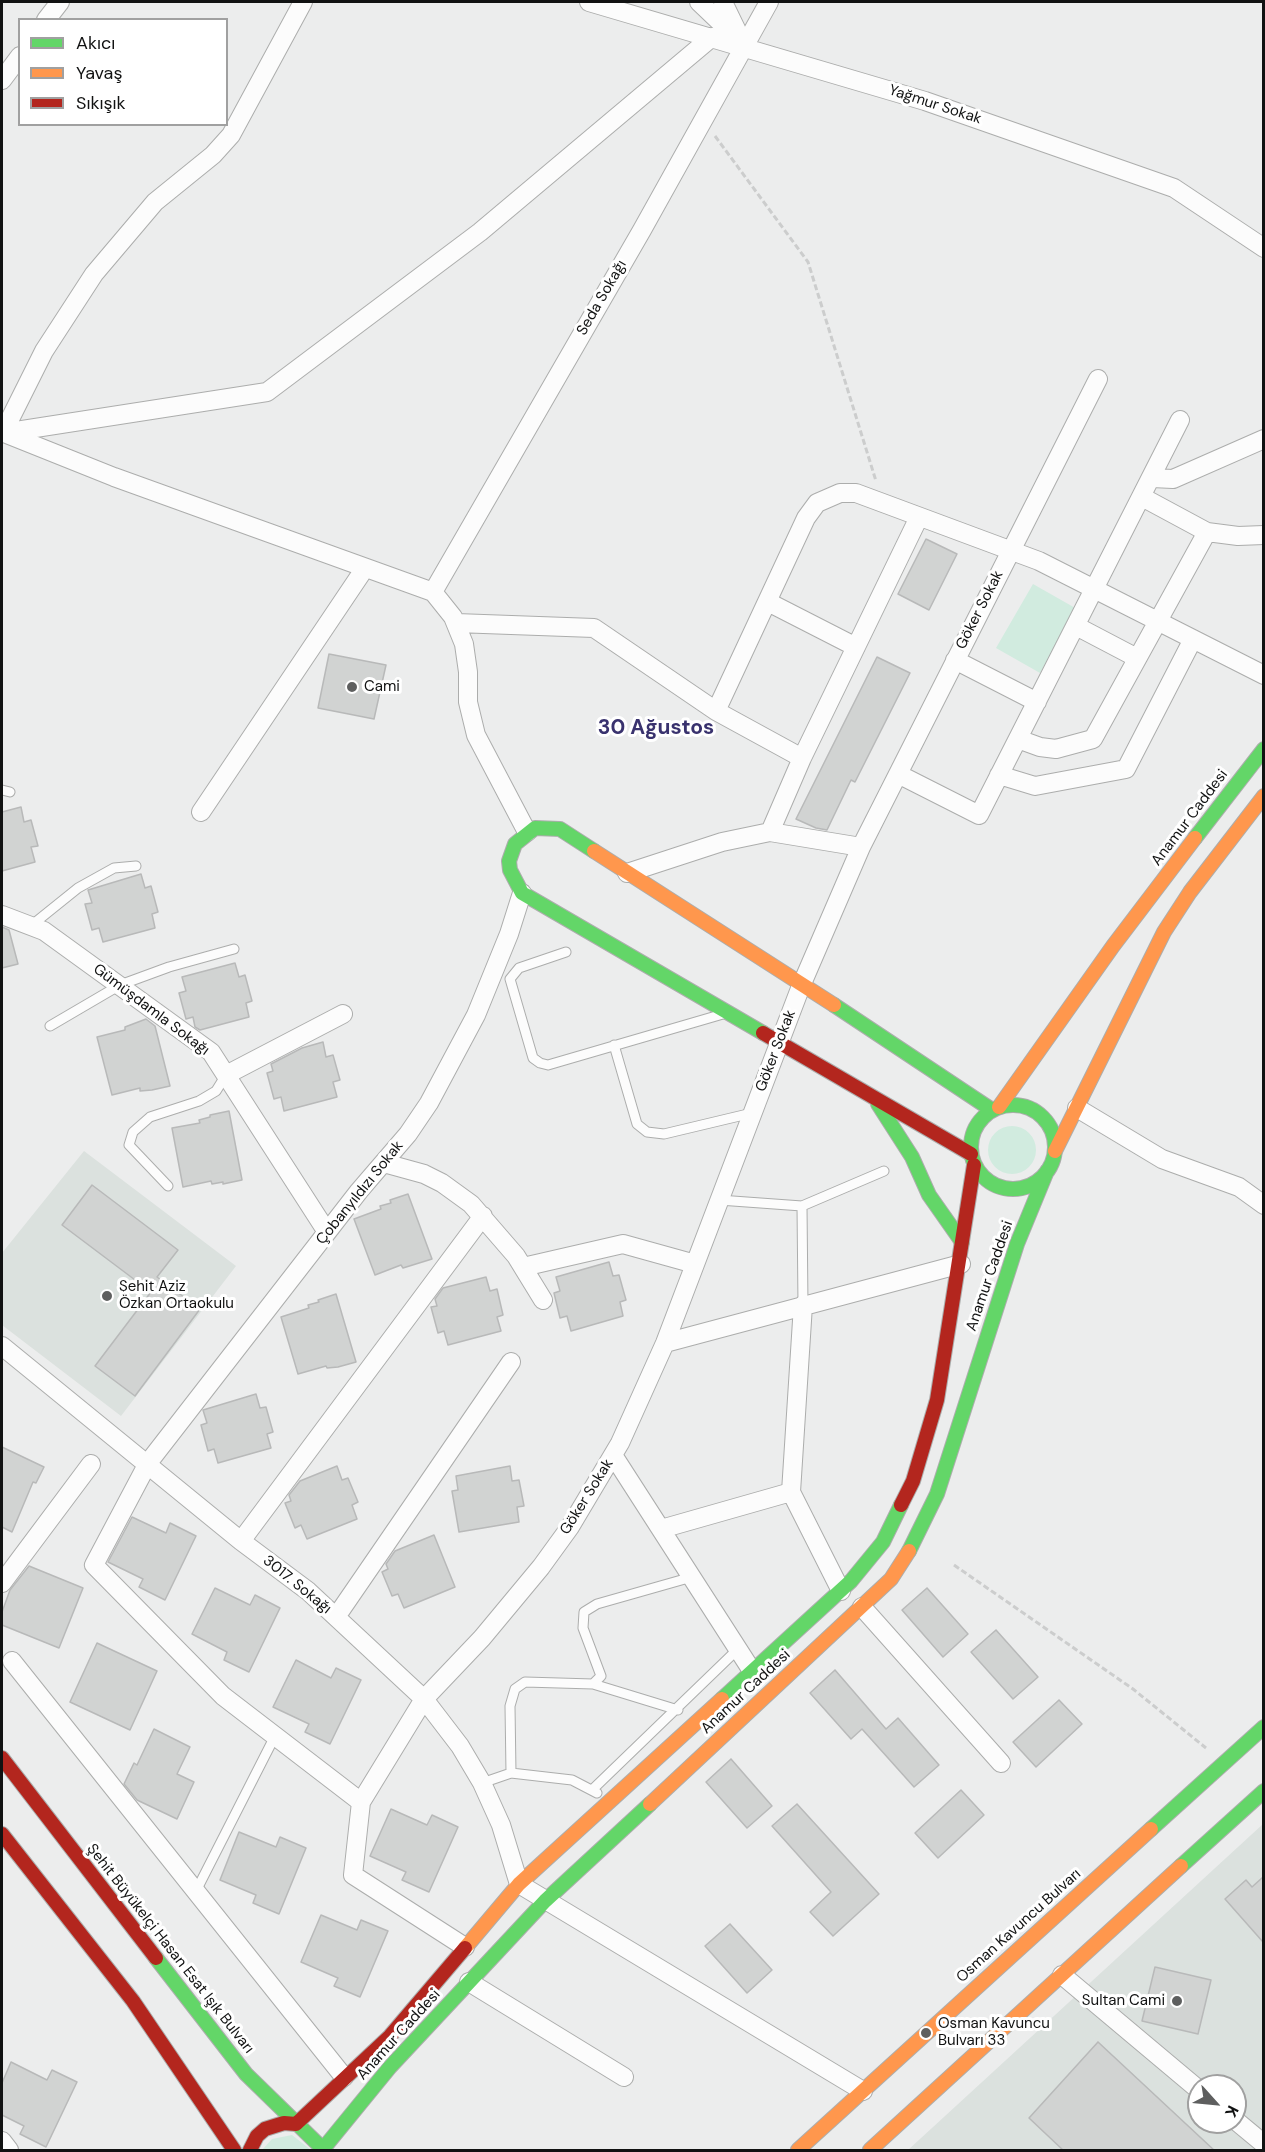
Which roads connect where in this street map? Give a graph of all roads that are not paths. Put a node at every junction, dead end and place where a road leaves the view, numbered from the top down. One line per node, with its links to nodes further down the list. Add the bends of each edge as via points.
1 (60, 2): 7 (street)
2 (303, 2): 15 (street, via 231,135 213,155 155,202 94,274 44,351)
3 (589, 2): 8 (street, Yağmur Sokak)
4 (699, 2): 9 (street)
5 (723, 2): 9 (street)
6 (769, 2): 9 (street, Seda Sokağı)
7 (48, 18)
8 (712, 37): 9 (street, Yağmur Sokak); 15 (street, via 480,232 267,393)
9 (744, 46): 12 (street, Yağmur Sokak, via 936,105 1174,188); 25 (street, Seda Sokağı)
10 (18, 59): 11 (street)
11 (2, 80)
12 (1263, 248)
13 (1098, 379): 22 (street, Göker Sokak)
14 (1180, 420): 17 (street)
15 (2, 433): 23 (street)
16 (1263, 439): 17 (street, via 1173,479)
17 (1152, 478): 18 (street)
18 (1142, 497): 20 (street); 24 (street)
19 (918, 516): 22 (street); 26 (street, via 849,492 832,494 817,503 806,518); 31 (street)
20 (1206, 532): 21 (street); 27 (street)
21 (1263, 535)
22 (1010, 550): 24 (street); 33 (street, Göker Sokak)
23 (365, 568): 25 (street); 43 (street)
24 (1095, 590): 27 (street); 29 (street)
25 (433, 592): 28 (street)
26 (768, 602): 31 (street); 36 (street)
27 (1156, 621): 30 (street); 32 (street)
28 (456, 623): 36 (street, via 594,628); 44 (street, via 467,658 468,702 476,735)
29 (1076, 626): 32 (street); 35 (street)
30 (1193, 639): 34 (street); 41 (street, via 1126,770 1035,786)
31 (856, 647): 39 (street)
32 (1137, 658): 37 (street, via 1093,739 1056,748)
33 (955, 660): 35 (street); 40 (street, Göker Sokak)
34 (1263, 675)
35 (1037, 702): 37 (street)
36 (716, 711): 39 (street)
37 (1018, 739): 41 (street)
38 (1263, 749): 63 (main road, Anamur Caddesi)
39 (802, 758): 45 (street)
40 (898, 774): 41 (street, via 979,815); 46 (street, Göker Sokak)
41 (999, 776)
42 (1263, 796): 64 (main road, via 1164,932)
43 (201, 812)
44 (527, 832): 48 (main road, via 543,827 560,829); 49 (main road, via 515,844 509,861 512,878)
45 (770, 832): 46 (street); 48 (street, via 722,842)
46 (861, 846): 55 (street, Göker Sokak)
47 (136, 866): 51 (lane, via 114,868 78,888)
48 (627, 873): 55 (main road)
49 (522, 893): 56 (main road); 68 (street, Çobanyıldızı Sokak, via 493,975 454,1060 429,1103)
50 (2, 915): 51 (street, Gümüşdamla Sokağı)
51 (32, 925): 54 (street, Gümüşdamla Sokağı)
52 (234, 950): 54 (lane)
53 (566, 952): 60 (lane, via 519,968 510,979 533,1058 548,1065)
54 (120, 985): 58 (lane); 61 (street, Gümüşdamla Sokağı, via 211,1052)
55 (801, 986): 59 (street, Göker Sokak); 63 (main road)
56 (728, 1013): 59 (main road); 60 (lane)
57 (343, 1014): 61 (street)
58 (50, 1026)
59 (779, 1042): 62 (main road); 65 (street, Göker Sokak)
60 (614, 1045): 65 (lane, via 637,1124 647,1132 664,1134)
61 (226, 1075): 71 (lane, via 216,1091 199,1101 150,1117 133,1132 129,1145); 76 (street, Gümüşdamla Sokağı)
62 (872, 1097): 67 (main road); 77 (main road, via 900,1136 929,1195)
63 (995, 1108): 66 (main road, via 1020,1105 1039,1113 1051,1130); 67 (main road, via 977,1124 970,1144)
64 (1077, 1108): 66 (main road); 73 (street, via 1162,1159 1239,1187)
65 (752, 1113): 72 (street, Göker Sokak)
66 (1055, 1151): 69 (main road)
67 (973, 1160): 69 (main road, via 988,1182 1009,1189 1030,1185); 77 (main road, Anamur Caddesi)
68 (384, 1164): 75 (street, via 442,1183); 76 (street, Çobanyıldızı Sokak)
69 (1047, 1171): 95 (main road, Anamur Caddesi, via 1017,1244 937,1494 903,1562)
70 (884, 1172): 74 (lane)
71 (168, 1186)
72 (719, 1200): 74 (lane); 78 (street, Göker Sokak)
73 (1263, 1205)
74 (802, 1206): 82 (lane)
75 (483, 1216): 80 (street); 91 (street)
76 (327, 1232): 87 (street, Çobanyıldızı Sokak)
77 (962, 1242): 79 (main road, Anamur Caddesi)
78 (695, 1264): 80 (street, via 623,1244); 83 (street, Göker Sokak)
79 (961, 1264): 82 (street); 94 (main road, Anamur Caddesi, via 937,1400 913,1481 883,1542)
80 (523, 1268): 81 (street)
81 (543, 1300)
82 (803, 1305): 83 (street); 89 (street)
83 (665, 1343): 86 (street, Göker Sokak)
84 (2, 1346): 87 (street, 3017. Sokağı)
85 (511, 1362): 96 (street)
86 (613, 1455): 90 (street); 101 (street, Göker Sokak, via 541,1567)
87 (148, 1463): 91 (street, 3017. Sokağı); 104 (street, Çobanyıldızı Sokak, via 94,1565 223,1696)
88 (91, 1464): 93 (street)
89 (791, 1492): 90 (street); 94 (street)
90 (661, 1529): 92 (street)
91 (241, 1541): 96 (street, 3017. Sokağı)
92 (692, 1577): 97 (street); 100 (lane, via 597,1604 584,1612 583,1628 601,1676)
93 (2, 1583)
94 (841, 1590): 99 (main road, Anamur Caddesi)
95 (862, 1607): 106 (street); 116 (main road, Anamur Caddesi)
96 (336, 1617): 101 (street, 3017. Sokağı)
97 (738, 1649): 99 (street); 102 (lane)
98 (12, 1661): 115 (street)
99 (752, 1671): 111 (main road, Anamur Caddesi)
100 (593, 1684): 102 (lane); 107 (lane, via 525,1682 514,1689 510,1706)
101 (424, 1699): 108 (street, 3017. Sokağı); 112 (street, Göker Sokak)
102 (678, 1710): 109 (lane)
103 (1263, 1727): 123 (main road, Osman Kavuncu Bulvarı)
104 (274, 1738): 112 (street); 115 (lane)
105 (2, 1758): 124 (main road, Şehit Büyükelçi Hasan Esat Işık Bulvarı, via 246,2074)
106 (1001, 1763)
107 (511, 1773): 108 (lane); 109 (lane, via 572,1780)
108 (482, 1783): 114 (street, 3017. Sokağı, via 501,1825)
109 (592, 1790): 111 (lane)
110 (1263, 1791): 118 (main road)
111 (611, 1800): 114 (main road, Anamur Caddesi)
112 (361, 1802): 117 (street, via 353,1875)
113 (2, 1834): 130 (main road, via 133,2001)
114 (519, 1884): 116 (street); 117 (main road, Anamur Caddesi)
115 (196, 1891): 121 (street)
116 (544, 1901): 119 (main road, Anamur Caddesi); 123 (street)
117 (465, 1947): 121 (main road, Anamur Caddesi, via 390,2036)
118 (1062, 1975): 122 (street); 133 (main road)
119 (469, 1982): 120 (street); 128 (main road, Anamur Caddesi, via 390,2067)
120 (624, 2077)
121 (344, 2078): 124 (main road, Anamur Caddesi)
122 (1187, 2080)
123 (863, 2091): 132 (main road, Osman Kavuncu Bulvarı)
124 (296, 2124): 128 (main road, Şehit Büyükelçi Hasan Esat Işık Bulvarı); 131 (main road, via 284,2123 265,2130 257,2136)
125 (1247, 2130): 127 (street)
126 (2, 2141): 129 (street)
127 (1263, 2144)
128 (324, 2150)
129 (9, 2151)
130 (234, 2151)
131 (250, 2151)
132 (798, 2151)
133 (870, 2151)

